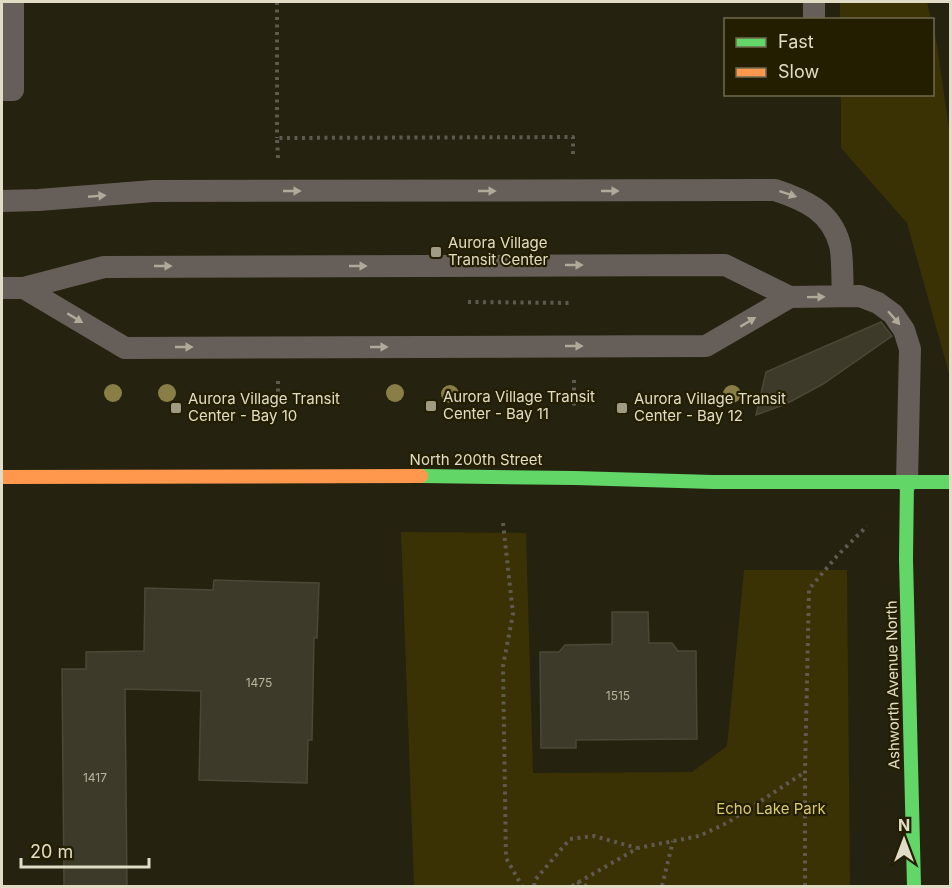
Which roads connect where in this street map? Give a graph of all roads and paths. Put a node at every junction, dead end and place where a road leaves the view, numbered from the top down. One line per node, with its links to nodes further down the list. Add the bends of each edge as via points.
1 (13, 2): 5 (lane, via 13,90)
2 (277, 2): 6 (path)
3 (814, 2): 4 (lane)
4 (814, 18)
5 (2, 90)
6 (278, 138)
7 (2, 201): 10 (lane, one-way to 10, via 153,191 775,190 817,208 832,224 841,246)
8 (2, 288): 9 (lane)
9 (24, 288): 11 (lane, one-way to 11, via 105,267 725,265); 11 (lane, one-way to 11, via 125,348 706,346)
10 (843, 296): 11 (lane, one-way to 10); 13 (lane, one-way to 13, via 860,296 878,303 893,314 904,330 910,348)
11 (790, 297)
12 (2, 477): 13 (street, North 200th Street, via 423,476)
13 (907, 482): 14 (street, North 200th Street); 16 (path, via 809,589); 26 (street, Ashworth Avenue North)
14 (951, 482)
15 (503, 523): 20 (path, via 513,614 503,666 506,858)
16 (806, 772): 17 (path, via 727,823 699,836); 25 (path)
17 (673, 841): 18 (path); 24 (path)
18 (638, 848): 19 (path); 21 (path, via 594,836 570,839)
19 (577, 882): 22 (path); 23 (path)
20 (522, 886)
21 (534, 886)
22 (572, 886)
23 (587, 886)
24 (662, 886)
25 (806, 886)
26 (914, 886)

